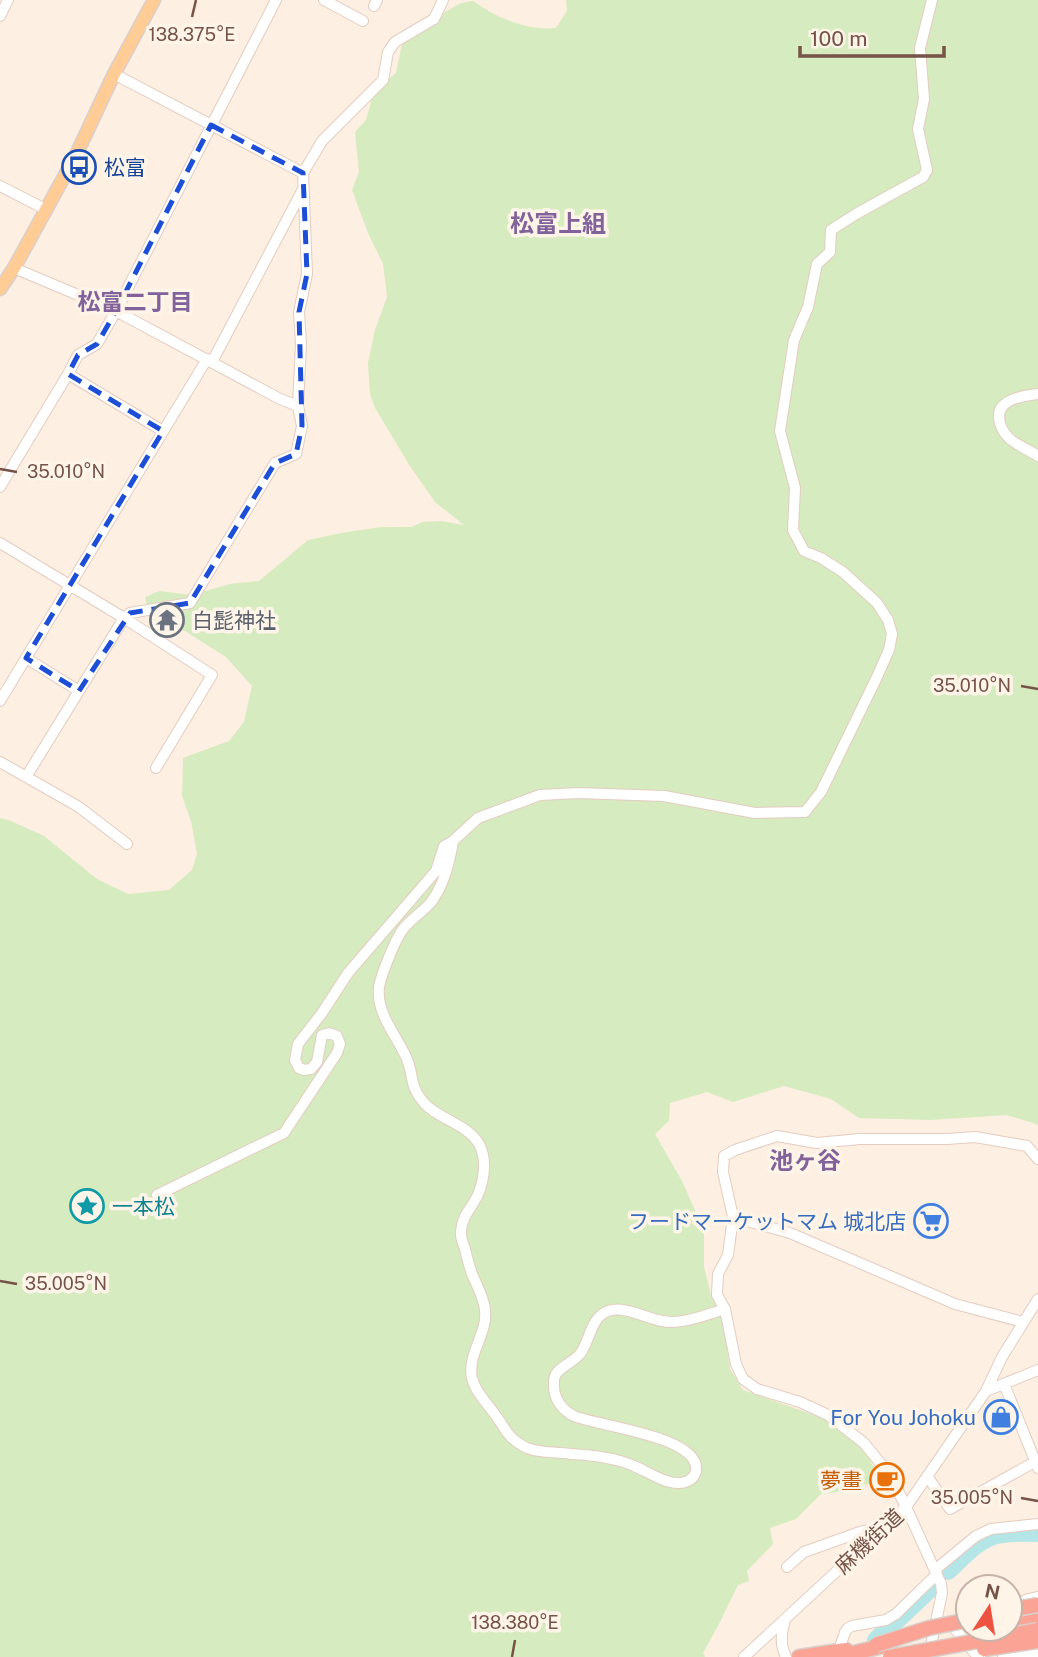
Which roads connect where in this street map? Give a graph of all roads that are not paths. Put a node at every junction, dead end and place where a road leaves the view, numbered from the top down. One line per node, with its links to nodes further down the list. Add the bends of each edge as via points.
1 (8, 0): 7 (street)
2 (154, 0): 9 (main road)
3 (276, 0): 10 (street)
4 (324, 0): 8 (street)
5 (443, 0): 11 (street, via 433,19 395,42 388,52 383,80 322,141)
6 (932, 0): 34 (street, via 920,48 924,99 918,129 927,170 923,177 831,230 830,251 817,264 808,307 794,340 780,431 795,488 793,530 804,551 843,572 877,603 892,634 889,650 821,792 805,812 755,813 663,796 540,795 478,818)
7 (0, 16)
8 (363, 21)
9 (114, 74): 10 (street); 14 (main road)
10 (211, 125): 11 (street); 17 (street)
11 (303, 173): 13 (street)
12 (0, 186): 14 (street)
13 (303, 189): 18 (street); 21 (street, via 307,274 299,312)
14 (45, 209): 15 (main road)
15 (14, 268): 16 (main road); 17 (street)
16 (0, 289)
17 (116, 311): 18 (street); 19 (street, via 97,344 78,355)
18 (209, 360): 21 (street); 22 (street)
19 (68, 374): 22 (street); 24 (street)
20 (1038, 394): 23 (street, via 1004,404 998,416 1009,438)
21 (299, 406): 27 (street, via 302,426 296,454 275,463 190,603 141,610)
22 (163, 431): 26 (street)
23 (1038, 456)
24 (0, 487)
25 (0, 543): 26 (street)
26 (70, 585): 27 (street); 28 (street)
27 (124, 618): 29 (street); 32 (street, via 212,675)
28 (26, 657): 29 (street); 30 (street)
29 (79, 691): 33 (street)
30 (0, 701)
31 (0, 762): 33 (street)
32 (156, 768)
33 (26, 777): 35 (street, via 79,807)
34 (453, 841): 37 (street, via 444,846 436,872 348,973 298,1044 295,1060 304,1070 317,1062 322,1035 337,1036 340,1044 284,1133); 40 (street, via 442,882 431,902 402,930 379,988 380,1005 407,1059 414,1090 427,1107 471,1135 483,1157 482,1180 460,1234 486,1312 471,1371 478,1391 512,1438 527,1448 611,1460 654,1477 688,1482 696,1469 693,1458 683,1450 648,1433 573,1415 554,1395 554,1377 582,1352 597,1318 607,1311 619,1309 664,1322)
35 (127, 844)
36 (1038, 1159): 38 (street, via 1027,1146 975,1137 817,1143 777,1136 724,1156)
37 (157, 1195)
38 (733, 1217): 40 (street, via 728,1255 718,1274 717,1295); 41 (street, via 790,1233 955,1304)
39 (1038, 1300): 41 (street, 麻機街道)
40 (725, 1309): 47 (street, via 743,1379 757,1389 828,1415 864,1443 890,1475)
41 (1023, 1322): 44 (street, 麻機街道)
42 (1038, 1370): 43 (street)
43 (1004, 1384): 44 (street); 45 (street)
44 (986, 1391): 46 (street, 麻機街道)
45 (1037, 1463): 46 (street, via 950,1509)
46 (927, 1476): 47 (street, 麻機街道)
47 (906, 1507): 49 (street, 麻機街道); 51 (street)
48 (1038, 1524): 51 (street, via 991,1529 976,1536)
49 (885, 1527): 50 (street, via 804,1552); 52 (street, 麻機街道)
50 (787, 1567)
51 (936, 1572): 57 (street, via 942,1592); 61 (street, via 890,1618 848,1628)
52 (785, 1619): 65 (street, 麻機街道); 66 (street, via 781,1642)
53 (954, 1623): 62 (highway, bridge, via 929,1628)
54 (954, 1630): 57 (highway)
55 (954, 1631): 62 (highway, bridge)
56 (1038, 1631): 59 (highway); 60 (highway, bridge)
57 (934, 1633): 60 (highway); 64 (street)
58 (1038, 1641): 64 (highway, bridge)
59 (968, 1644): 64 (highway); 69 (street)
60 (891, 1650): 61 (highway); 62 (street)
61 (839, 1651)
62 (880, 1651): 67 (highway)
63 (1038, 1652): 70 (street)
64 (932, 1655): 68 (highway)
65 (744, 1657)
66 (786, 1657)
67 (799, 1657)
68 (900, 1657)
69 (978, 1657)
70 (1003, 1657)

